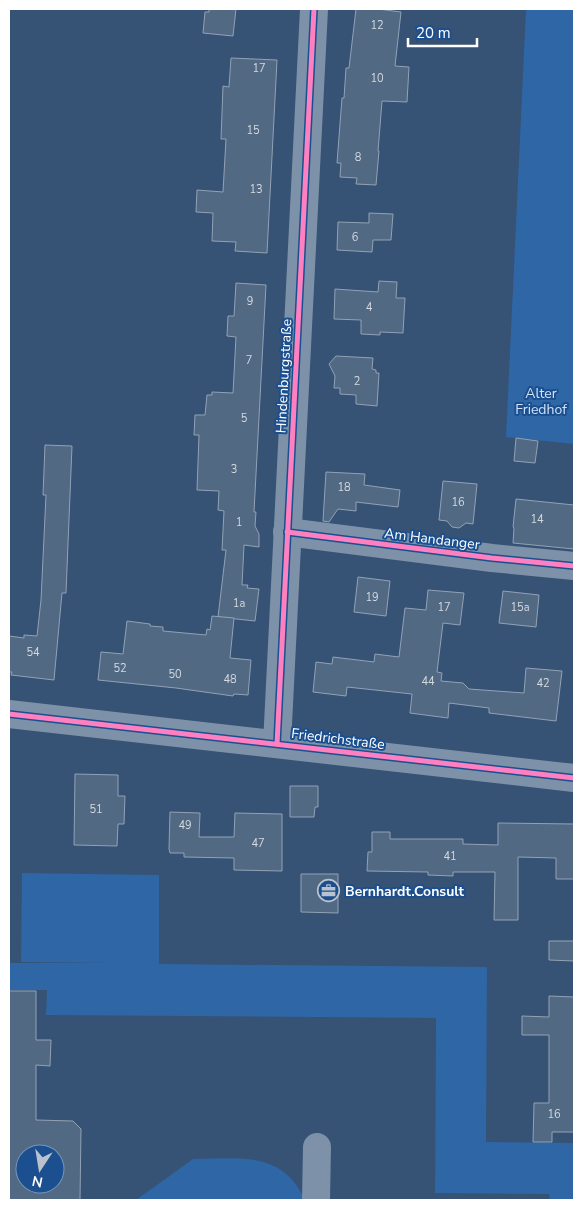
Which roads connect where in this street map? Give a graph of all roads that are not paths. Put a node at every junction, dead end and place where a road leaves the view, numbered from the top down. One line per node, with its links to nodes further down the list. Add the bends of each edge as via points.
1 (314, 9): 2 (street, Hindenburgstraße)
2 (288, 532): 3 (street, Am Handanger); 5 (street, Hindenburgstraße)
3 (574, 566)
4 (9, 714): 5 (street, Friedrichstraße)
5 (277, 744): 6 (street, Friedrichstraße)
6 (574, 778)
7 (317, 1147): 8 (street)
8 (316, 1200)

